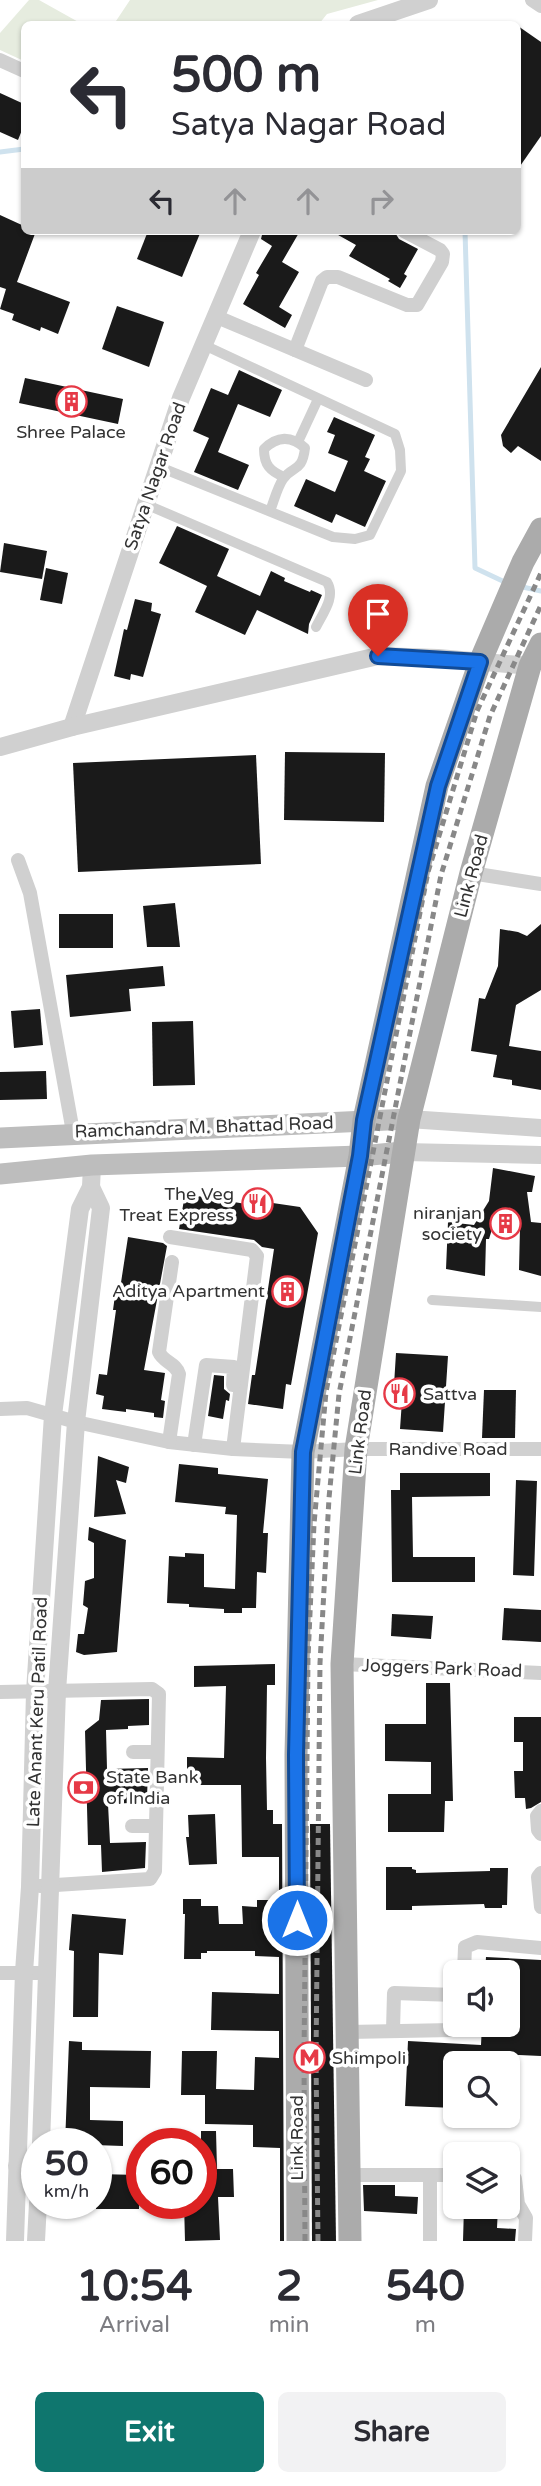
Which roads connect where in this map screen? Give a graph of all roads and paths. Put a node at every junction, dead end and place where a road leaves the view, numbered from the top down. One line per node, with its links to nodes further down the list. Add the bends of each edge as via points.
1 (429, 0): 4 (street)
2 (532, 0): 3 (street)
3 (541, 6)
4 (367, 21)
5 (0, 60): 6 (street)
6 (21, 70)
7 (251, 235): 9 (street, Satya Nagar Road)
8 (412, 235): 11 (street, via 443,254 417,305 327,276)
9 (217, 317): 10 (street, Satya Nagar Road); 11 (street)
10 (204, 345): 13 (street); 15 (street, Satya Nagar Road)
11 (295, 350): 12 (street)
12 (366, 380)
13 (318, 399): 14 (street); 18 (street, via 395,434 401,471 370,535 333,537)
14 (298, 442): 16 (street, via 305,448 304,460); 16 (street, via 274,440 264,449 264,460 272,472)
15 (157, 466): 17 (street, Satya Nagar Road); 18 (street)
16 (284, 477): 18 (street)
17 (145, 504): 20 (street, via 327,582 331,596); 24 (street, Satya Nagar Road)
18 (270, 511)
19 (541, 529): 22 (main road, Link Road)
20 (316, 627)
21 (541, 644): 23 (main road, Link Road)
22 (480, 662): 23 (street); 24 (street, via 378,656); 30 (main road, Link Road, via 438,786)
23 (530, 666): 27 (main road, Link Road)
24 (72, 727): 25 (street)
25 (0, 747)
26 (18, 860): 33 (street, via 30,893)
27 (471, 873): 28 (street); 29 (main road, Link Road)
28 (541, 884)
29 (409, 1119): 30 (main road, Ramchandra M. Bhattad Road); 32 (street); 35 (main road, Link Road)
30 (364, 1120): 31 (main road, Ramchandra M. Bhattad Road); 36 (main road, Link Road)
31 (324, 1122): 33 (main road, Ramchandra M. Bhattad Road); 38 (main road)
32 (541, 1128)
33 (73, 1132): 34 (main road, Ramchandra M. Bhattad Road)
34 (0, 1138)
35 (403, 1152): 36 (main road, Ramchandra M. Bhattad Road); 37 (street); 52 (main road, Link Road)
36 (360, 1156): 38 (main road, Ramchandra M. Bhattad Road); 54 (main road, Link Road)
37 (541, 1156)
38 (322, 1157): 39 (main road, Ramchandra M. Bhattad Road)
39 (92, 1165): 40 (main road, Ramchandra M. Bhattad Road); 41 (street, Late Anant Keru Patil Road)
40 (0, 1174)
41 (91, 1187): 47 (street, Late Anant Keru Patil Road, via 79,1209); 48 (street, Late Anant Keru Patil Road, via 100,1208)
42 (170, 1237): 51 (street, via 253,1250 257,1256)
43 (172, 1262): 49 (street, via 159,1352 179,1374)
44 (432, 1300): 45 (street)
45 (541, 1307)
46 (0, 1409): 47 (street, Randive Road)
47 (53, 1415): 48 (street, Randive Road); 59 (street, Late Anant Keru Patil Road)
48 (76, 1422): 49 (street, Randive Road); 57 (street, Late Anant Keru Patil Road)
49 (169, 1442): 50 (street, Randive Road)
50 (194, 1445): 51 (street, Randive Road); 51 (street, via 206,1366 211,1364 234,1367 235,1372)
51 (228, 1449): 54 (street, Randive Road)
52 (356, 1449): 53 (street, Randive Road); 54 (street, Randive Road); 55 (main road, Link Road)
53 (541, 1450)
54 (303, 1452): 89 (main road, Link Road, via 296,1755)
55 (342, 1664): 56 (street, Joggers Park Road); 78 (main road, Link Road)
56 (541, 1673)
57 (57, 1691): 59 (street); 61 (street, via 152,1689 159,1694); 67 (street, Late Anant Keru Patil Road)
58 (0, 1692): 59 (street)
59 (35, 1692): 68 (street, Late Anant Keru Patil Road)
60 (133, 1752): 61 (street)
61 (158, 1752): 64 (street)
62 (541, 1811): 65 (street, via 537,1816)
63 (132, 1826): 64 (street)
64 (156, 1826): 67 (street, via 155,1871 150,1879)
65 (541, 1834)
66 (541, 1873): 69 (street)
67 (51, 1885): 68 (street); 74 (street, Late Anant Keru Patil Road)
68 (30, 1886): 72 (street, Late Anant Keru Patil Road)
69 (541, 1907)
70 (541, 1948): 71 (street, via 477,1942 465,1947)
71 (464, 1960)
72 (24, 1972): 73 (street); 74 (street); 80 (street, Late Anant Keru Patil Road)
73 (0, 1973)
74 (49, 1973): 79 (street, Late Anant Keru Patil Road)
75 (443, 1995): 76 (street, via 394,1993)
76 (393, 2030): 77 (street); 78 (street)
77 (443, 2030)
78 (348, 2032): 82 (main road, Link Road)
79 (42, 2128)
80 (17, 2166): 81 (street); 87 (street, Late Anant Keru Patil Road)
81 (21, 2166)
82 (349, 2175): 83 (street); 90 (main road, Link Road)
83 (430, 2175): 84 (street); 91 (street)
84 (443, 2175)
85 (520, 2208): 92 (street, via 526,2218)
86 (37, 2219): 88 (street)
87 (15, 2241)
88 (36, 2241)
89 (298, 2241)
90 (350, 2241)
91 (430, 2241)
92 (526, 2241)

